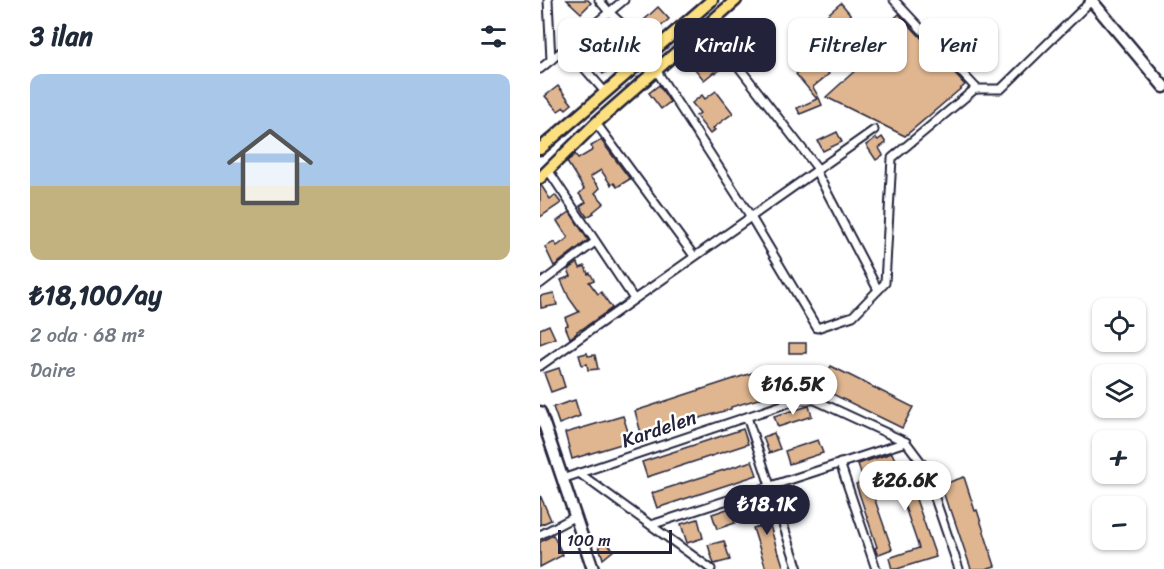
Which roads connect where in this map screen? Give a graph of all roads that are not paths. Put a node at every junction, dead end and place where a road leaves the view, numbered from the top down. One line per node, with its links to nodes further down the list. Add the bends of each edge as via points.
1 (548, 0): 13 (street)
2 (599, 0): 8 (street)
3 (624, 0): 8 (street)
4 (712, 0): 11 (main road)
5 (736, 0): 14 (main road)
6 (894, 0): 22 (street)
7 (1091, 0): 21 (street); 22 (street, via 1001,89)
8 (609, 12): 9 (street); 10 (street)
9 (602, 18)
10 (615, 18)
11 (662, 43)
12 (558, 54): 13 (street)
13 (550, 60): 15 (street)
14 (662, 65)
15 (540, 69)
16 (588, 72): 23 (street)
17 (628, 72): 23 (main road)
18 (654, 72): 24 (main road)
19 (657, 72): 29 (street)
20 (743, 72): 27 (street)
21 (1164, 87)
22 (975, 89): 33 (street, via 892,158 885,283)
23 (605, 92): 26 (main road)
24 (597, 123): 28 (main road); 31 (street)
25 (874, 130): 27 (street)
26 (540, 149)
27 (817, 170): 29 (street); 33 (street)
28 (544, 174): 30 (street)
29 (751, 217): 31 (street); 33 (street, via 817,328 854,316)
30 (595, 242): 32 (street); 34 (street)
31 (694, 256): 34 (street)
32 (540, 284)
33 (878, 290)
34 (634, 299): 35 (street)
35 (540, 366)
36 (540, 412): 41 (street)
37 (747, 417): 38 (street, Kardelen, via 797,400 815,400); 40 (street, Kardelen); 42 (street)
38 (906, 442): 39 (street); 46 (street, Kardelen, via 924,466)
39 (840, 463): 42 (street); 50 (street)
40 (579, 474): 41 (street, Kardelen); 44 (street)
41 (562, 479): 43 (street)
42 (770, 486): 44 (street); 49 (street)
43 (574, 517): 45 (street); 47 (street)
44 (651, 525): 48 (street)
45 (540, 535)
46 (956, 568)
47 (593, 569)
48 (711, 569)
49 (798, 569)
50 (876, 569)

